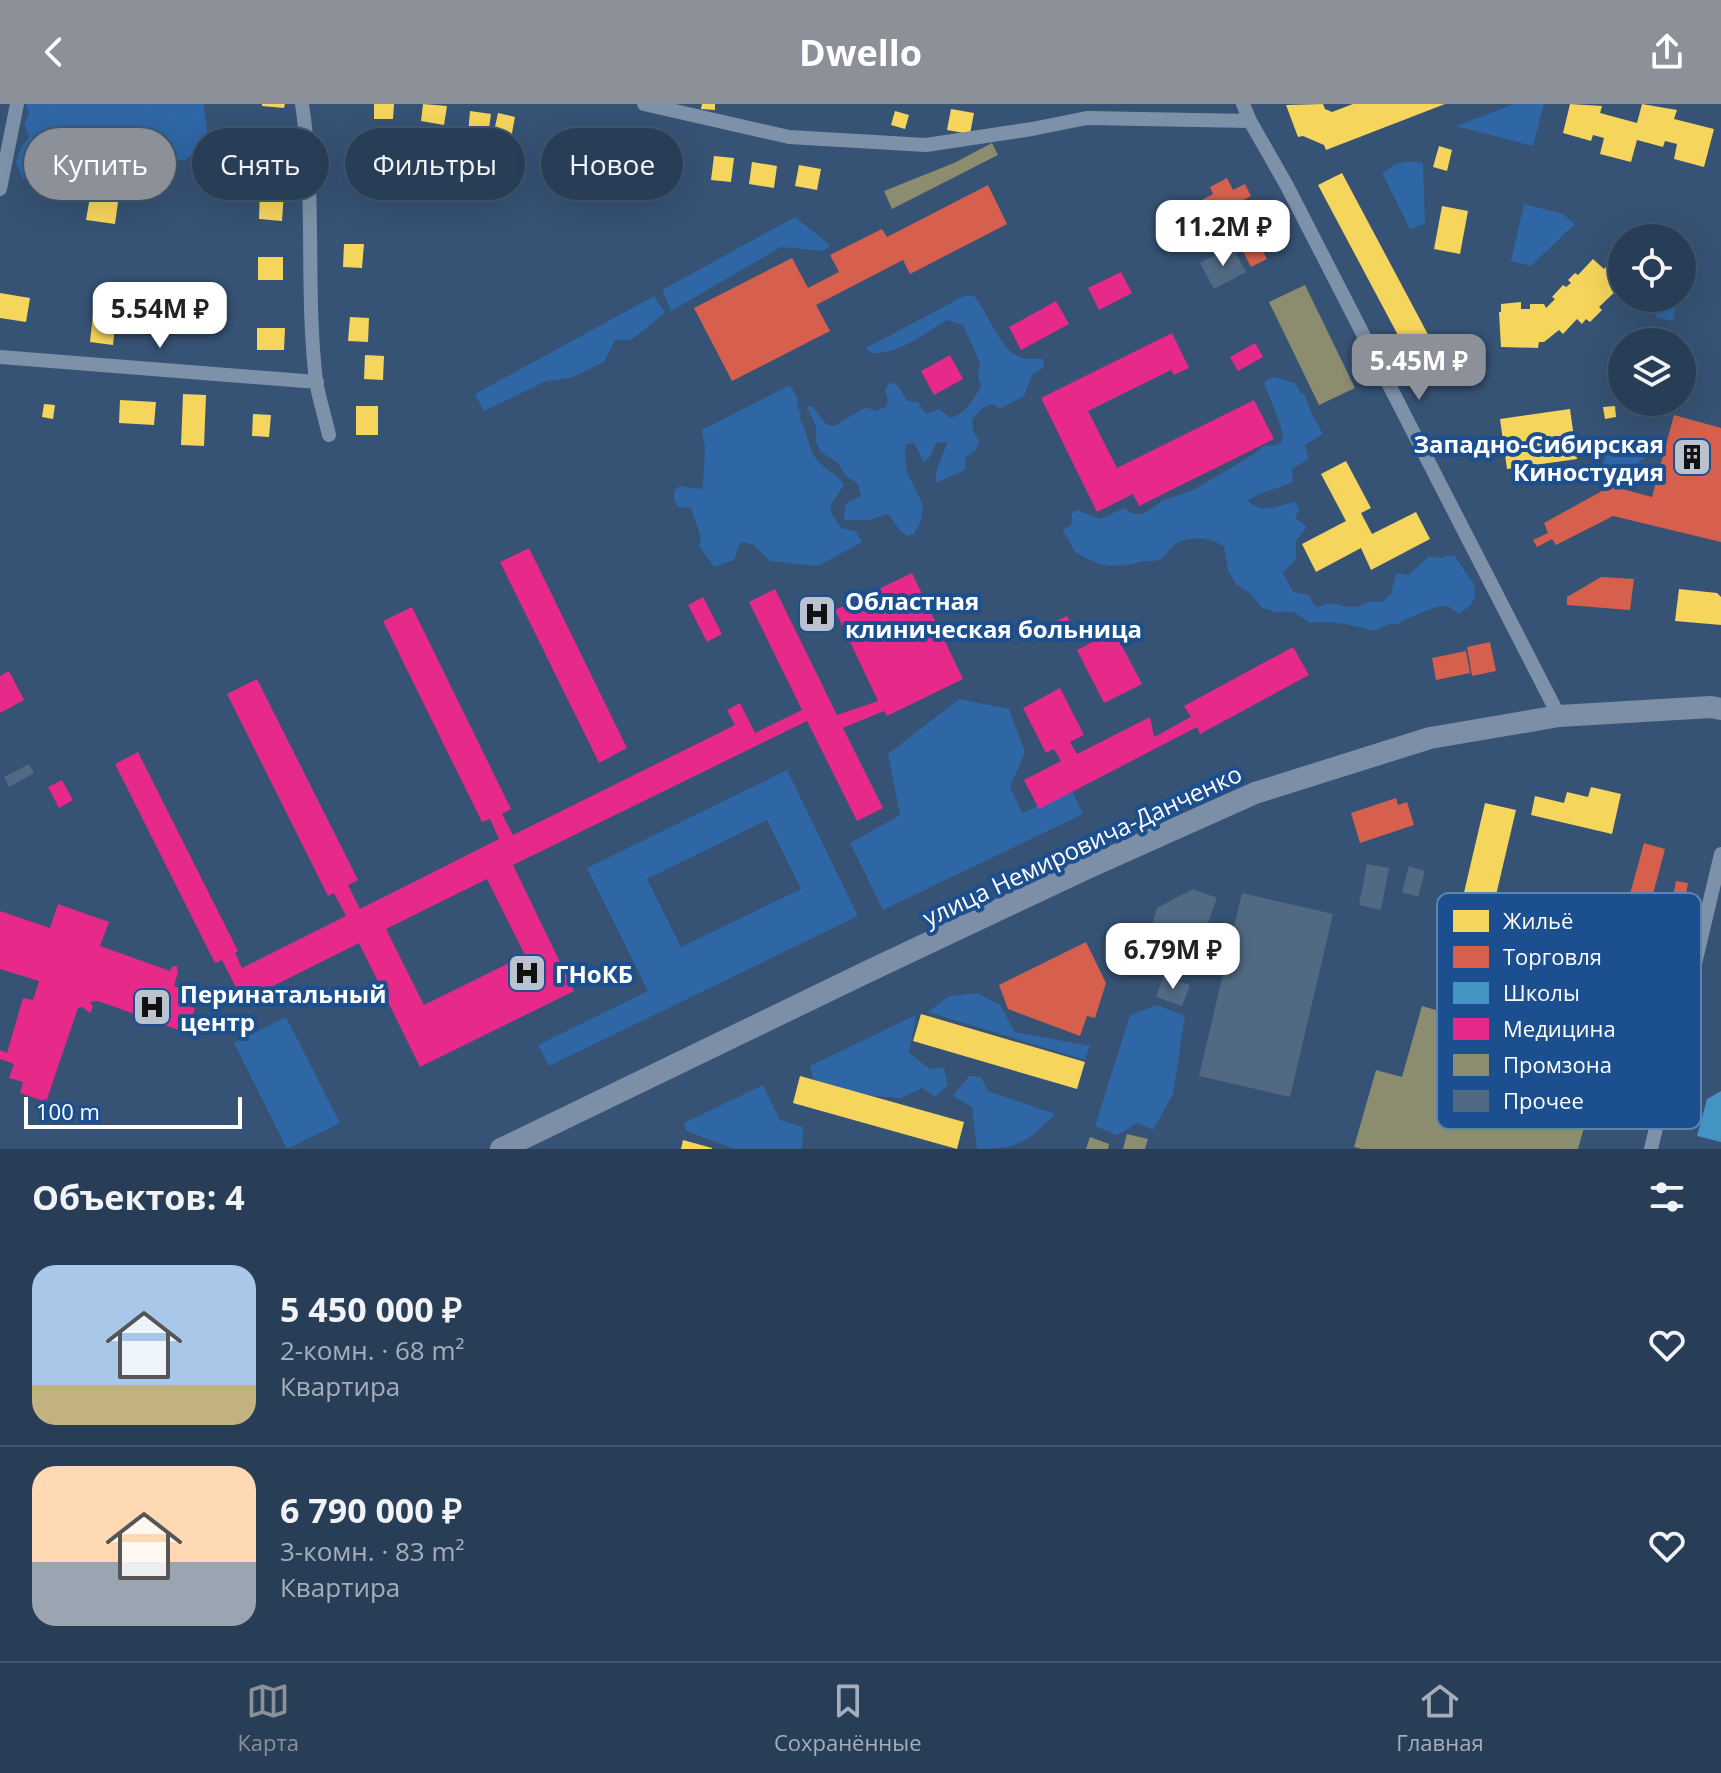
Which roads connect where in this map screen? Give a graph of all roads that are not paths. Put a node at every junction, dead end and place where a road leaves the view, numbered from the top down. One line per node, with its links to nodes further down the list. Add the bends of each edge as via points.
1 (17, 104): 6 (street)
2 (302, 104): 8 (street, via 309,146)
3 (644, 104): 5 (street, via 789,137 926,145 1087,118)
4 (1243, 104): 5 (street)
5 (1250, 121): 11 (street)
6 (0, 189)
7 (0, 357): 8 (street)
8 (317, 382): 9 (street)
9 (329, 435)
10 (1721, 709): 11 (main road, улица Немировича-Данченко)
11 (1559, 716): 15 (main road, улица Немировича-Данченко, via 1430,738 1255,793)
12 (1721, 854): 13 (street)
13 (1701, 938)
14 (1656, 1129): 16 (street)
15 (501, 1149)
16 (1651, 1149)

